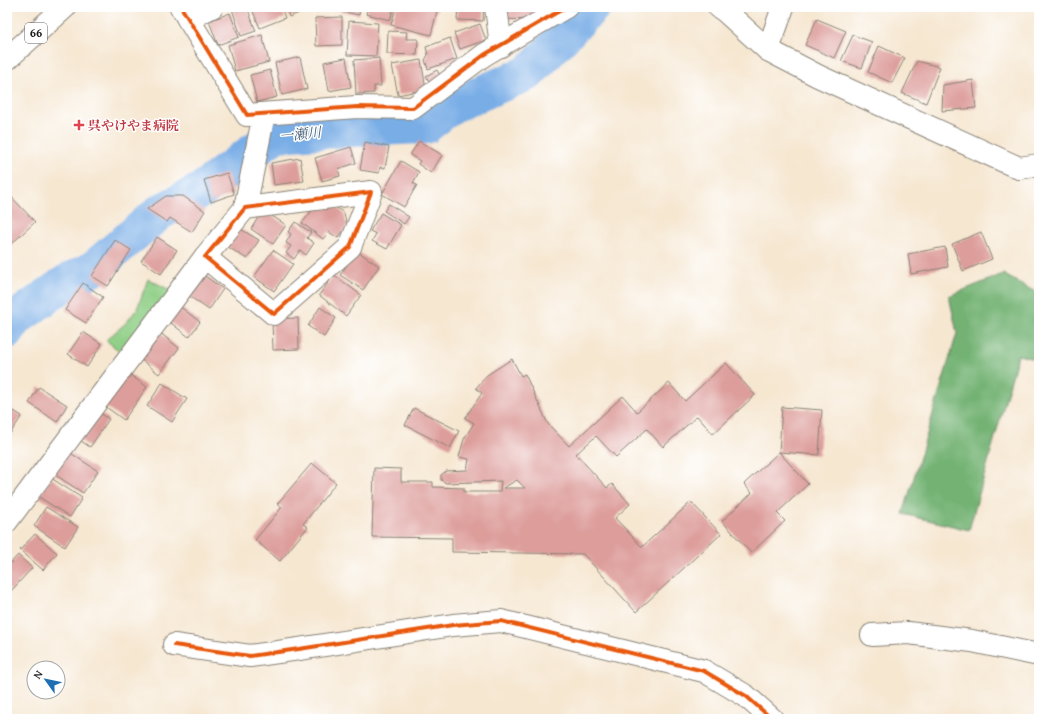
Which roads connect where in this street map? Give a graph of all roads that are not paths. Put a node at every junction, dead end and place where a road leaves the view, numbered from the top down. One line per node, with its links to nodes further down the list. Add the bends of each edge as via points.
1 (65, 7): 10 (street, 66)
2 (212, 7): 7 (street)
3 (496, 7): 8 (street)
4 (566, 7): 8 (street)
5 (719, 7): 9 (street)
6 (783, 7): 9 (street)
7 (184, 13): 11 (street, via 247,115)
8 (501, 46): 11 (street, via 484,55 413,108 357,107)
9 (768, 50): 12 (street, via 818,76 1019,168)
10 (7, 58)
11 (264, 114): 13 (street)
12 (1039, 165)
13 (245, 208): 14 (street); 14 (street, via 371,192 350,247 274,314)
14 (205, 257): 15 (street)
15 (7, 521)
16 (872, 635): 18 (street, via 908,633 972,641)
17 (174, 645): 19 (street, via 250,656 453,625 501,621 704,671 746,696)
18 (1039, 655)
19 (772, 719)

